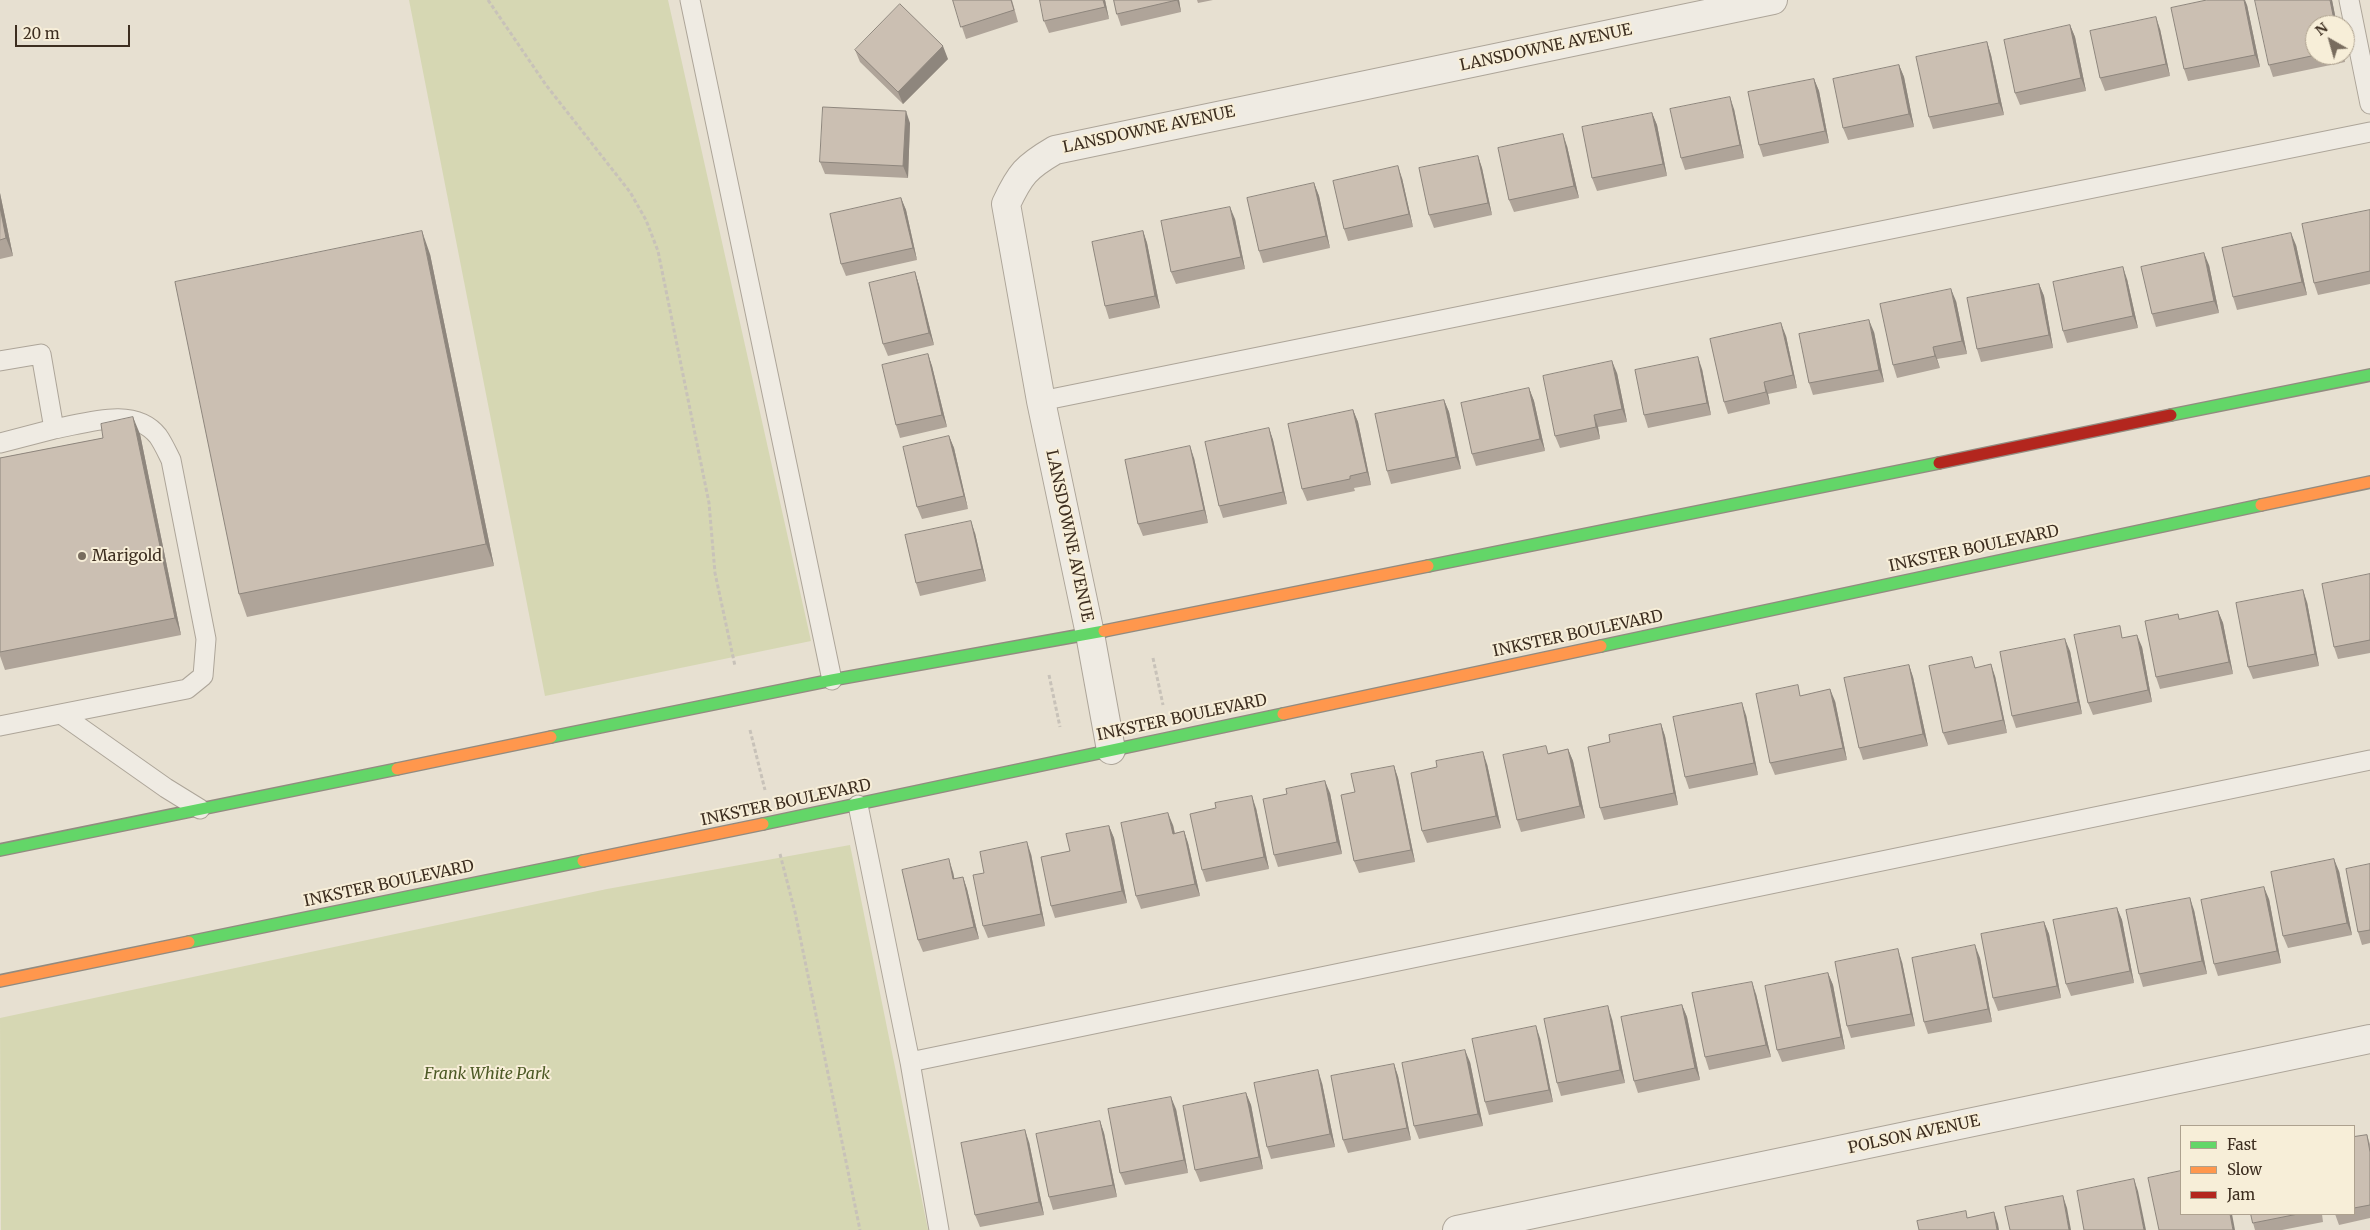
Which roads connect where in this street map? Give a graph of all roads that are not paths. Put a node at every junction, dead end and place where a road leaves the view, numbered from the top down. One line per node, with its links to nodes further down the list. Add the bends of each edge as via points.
1 (690, 0): 13 (lane)
2 (1774, 0): 8 (street, LANSDOWNE AVENUE, via 1055,150 1031,164 1006,204)
3 (2348, 0): 4 (lane)
4 (2370, 104)
5 (2370, 132): 8 (lane)
6 (0, 361): 9 (lane, via 41,354)
7 (2370, 375): 12 (main road)
8 (1041, 401): 12 (street, LANSDOWNE AVENUE)
9 (54, 429): 10 (lane); 14 (lane, via 118,418 142,424 157,435 171,460 206,639 202,676 187,689)
10 (0, 443)
11 (2370, 482): 16 (main road, INKSTER BOULEVARD)
12 (1090, 634): 13 (main road); 16 (street, LANSDOWNE AVENUE)
13 (832, 680): 19 (main road)
14 (61, 714): 15 (lane); 19 (lane)
15 (0, 726)
16 (1111, 750): 18 (main road, INKSTER BOULEVARD)
17 (2370, 760): 23 (lane)
18 (858, 805): 21 (main road, INKSTER BOULEVARD); 23 (lane)
19 (200, 809): 20 (main road)
20 (0, 850)
21 (0, 981)
22 (2370, 1039): 25 (street, POLSON AVENUE)
23 (910, 1062): 24 (lane)
24 (939, 1230)
25 (1457, 1230)

